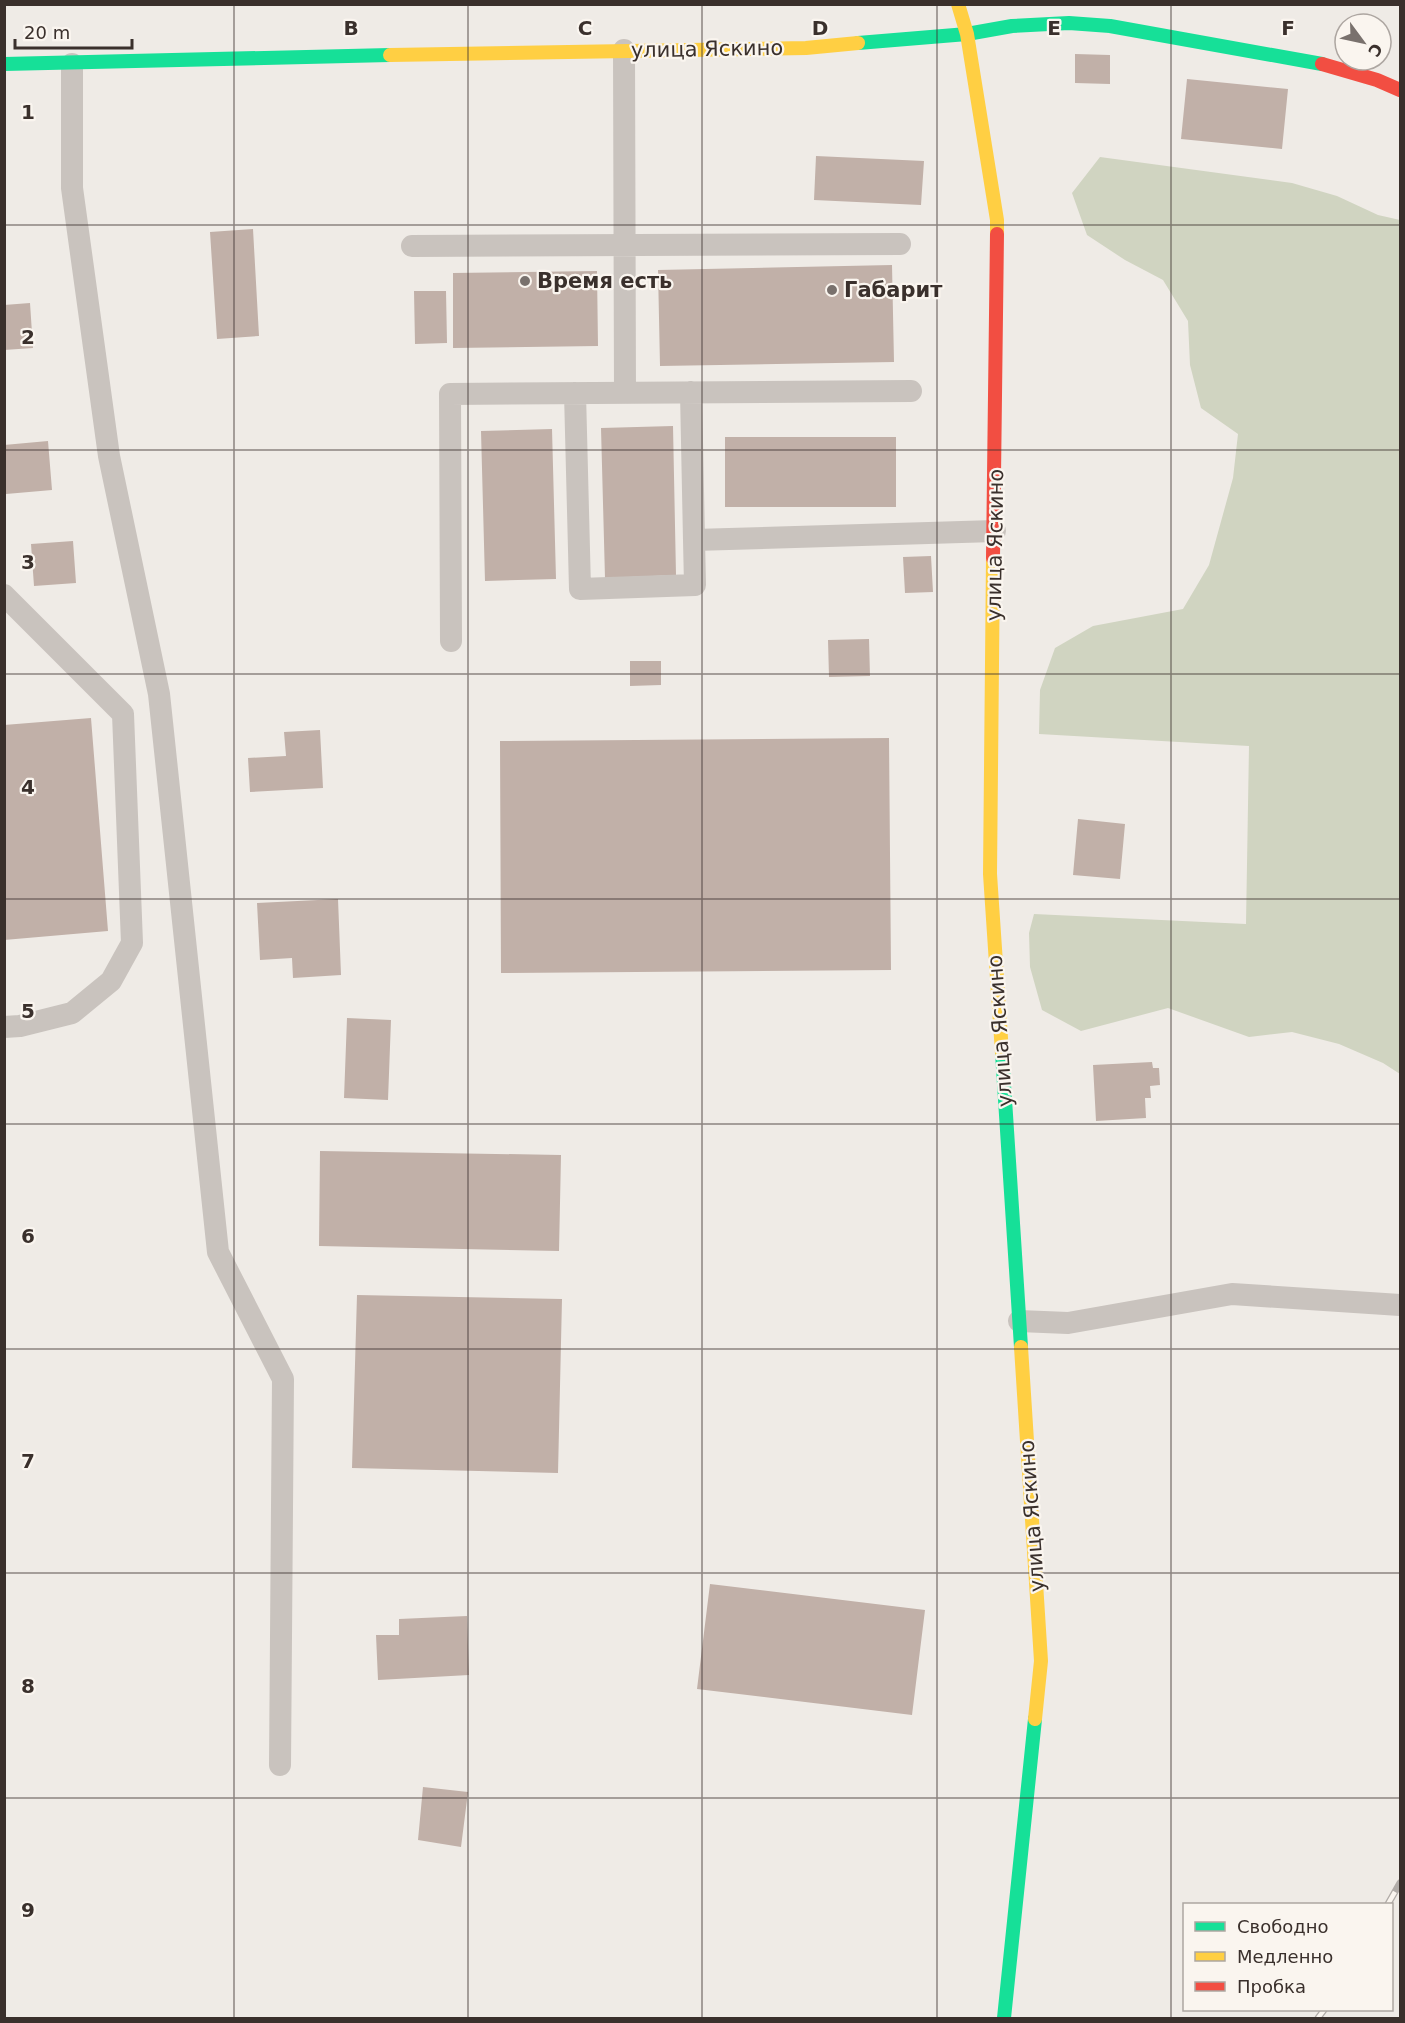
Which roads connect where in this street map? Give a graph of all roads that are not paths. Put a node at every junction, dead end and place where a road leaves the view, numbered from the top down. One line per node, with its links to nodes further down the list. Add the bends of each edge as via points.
1 (958, 4): 2 (street)
2 (967, 34): 3 (street, улица Яскино, via 806,48); 6 (street, via 1012,26 1110,26 1327,65); 14 (street, улица Яскино, via 998,220)
3 (624, 50): 5 (street, улица Яскино); 8 (lane)
4 (4, 64): 5 (street, улица Яскино)
5 (72, 64): 21 (lane, via 72,188 109,456 159,694 218,1252 283,1378)
6 (1401, 90)
7 (900, 244): 8 (lane)
8 (625, 245): 9 (lane); 13 (lane)
9 (412, 246)
10 (911, 391): 11 (lane)
11 (690, 392): 13 (lane); 15 (lane)
12 (575, 393): 13 (lane); 15 (lane, via 580,589 695,585); 17 (lane, via 450,394)
13 (626, 393)
14 (995, 531): 15 (lane); 20 (street, улица Яскино, via 990,874)
15 (694, 540)
16 (4, 595): 18 (lane, via 123,714 132,943 111,981 72,1013)
17 (451, 641)
18 (4, 1027)
19 (1401, 1305): 20 (lane, via 1232,1294 1068,1323)
20 (1019, 1321): 22 (street, улица Яскино, via 1041,1661)
21 (280, 1765)
22 (1004, 2019)

